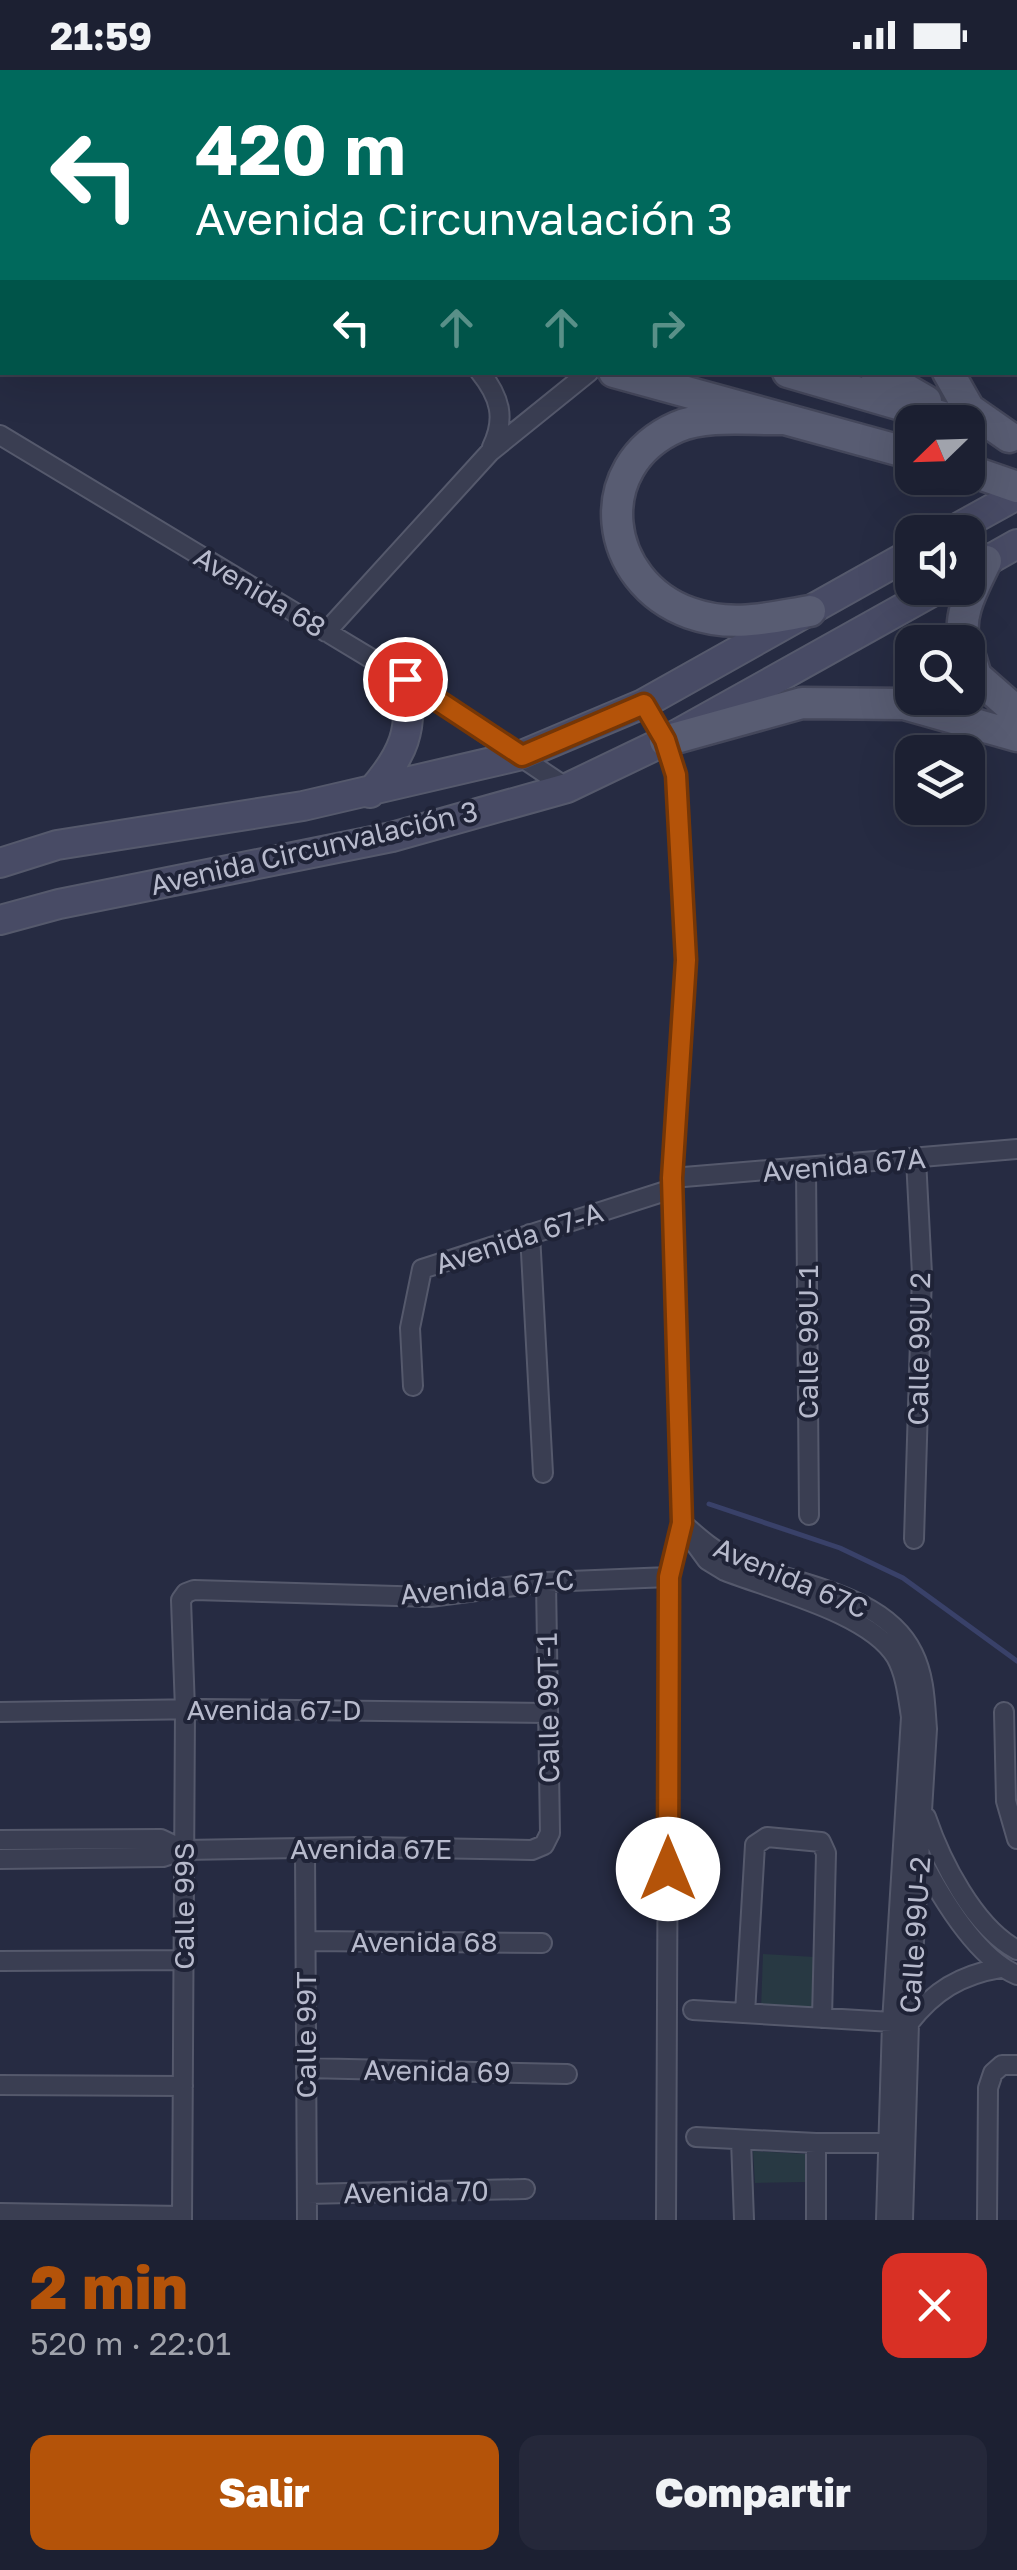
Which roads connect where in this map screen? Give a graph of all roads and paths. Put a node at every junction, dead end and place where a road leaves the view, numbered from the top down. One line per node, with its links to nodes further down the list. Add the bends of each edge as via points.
1 (482, 375): 14 (street, via 500,404 501,429)
2 (585, 375): 14 (street)
3 (625, 375): 9 (main road)
4 (798, 375): 7 (main road)
5 (881, 375): 8 (main road)
6 (950, 375): 12 (main road, via 969,409)
7 (901, 405)
8 (932, 405)
9 (783, 418): 13 (main road); 22 (main road, via 702,421 646,447 628,471 616,530 626,561 652,591 687,612 730,624)
10 (985, 430): 12 (main road)
11 (0, 435): 23 (street, Avenida 68)
12 (1013, 438)
13 (895, 449)
14 (490, 452): 23 (street)
15 (985, 477): 16 (main road)
16 (1017, 491): 17 (main road)
17 (978, 515)
18 (1017, 544): 19 (main road)
19 (985, 562)
20 (895, 563): 22 (main road, Avenida Circunvalación 3)
21 (908, 605): 29 (main road, Avenida Circunvalación 3)
22 (810, 611): 26 (main road, Avenida Circunvalación 3)
23 (326, 632): 24 (street, Avenida 68)
24 (405, 679): 30 (street, Avenida 68); 32 (main road, via 411,710 402,746)
25 (985, 684): 27 (main road)
26 (644, 704): 29 (street); 30 (main road, Avenida Circunvalación 3)
27 (1017, 712)
28 (1017, 736): 29 (main road, via 904,704 802,702)
29 (665, 740): 31 (main road, Avenida Circunvalación 3); 38 (street, via 676,775 686,960)
30 (522, 756): 31 (street, Avenida 68); 32 (main road, Avenida Circunvalación 3)
31 (566, 788): 34 (main road, Avenida Circunvalación 3, via 392,837)
32 (370, 793): 33 (main road, Avenida Circunvalación 3, via 56,845)
33 (0, 863)
34 (0, 920)
35 (1017, 1150): 36 (street, Avenida 67A)
36 (916, 1159): 37 (street, Avenida 67A); 44 (street, Calle 99U 2, via 922,1274)
37 (806, 1168): 38 (street, Avenida 67A); 42 (street, Calle 99U-1)
38 (672, 1184): 39 (street, Avenida 67-A); 43 (street)
39 (530, 1234): 40 (street, Avenida 67-A, via 422,1269 410,1328); 41 (street)
40 (413, 1386)
41 (543, 1472)
42 (809, 1515)
43 (682, 1523): 45 (street); 48 (street, Avenida 67C, via 707,1560 725,1572 858,1621)
44 (914, 1538)
45 (669, 1577): 46 (street, Avenida 67-C); 87 (street)
46 (546, 1582): 47 (street, Avenida 67-C, via 430,1597); 52 (street, Calle 99T-1)
47 (186, 1593): 49 (street, Calle 99S)
48 (905, 1656): 54 (street, Calle 99U-2, via 924,1685); 55 (street, Calle 99U-2)
49 (185, 1710): 50 (street, Avenida 67-D); 52 (street, Avenida 67-D); 59 (street, Calle 99S)
50 (0, 1712)
51 (1004, 1712): 53 (street)
52 (547, 1713): 56 (street, Calle 99T-1)
53 (1010, 1766): 57 (street, via 1006,1802)
54 (924, 1810): 62 (street, Calle 99U-2); 65 (street, via 956,1884)
55 (906, 1821): 62 (street); 72 (street, Calle 99U-2)
56 (550, 1834): 60 (street, Avenida 67E, via 532,1850)
57 (1017, 1839)
58 (0, 1840): 59 (street, Avenida 67E, via 161,1839)
59 (184, 1850): 60 (street, Avenida 67E); 61 (street, Avenida 67E, via 163,1858); 66 (street, Calle 99S)
60 (305, 1850): 63 (street, Calle 99T)
61 (0, 1859)
62 (920, 1859): 68 (street, via 959,1920); 72 (street, Calle 99U-2)
63 (306, 1941): 64 (street, Avenida 68); 74 (street, Calle 99T)
64 (542, 1943)
65 (1017, 1950)
66 (184, 1960): 67 (street); 77 (street, Calle 99S)
67 (0, 1961)
68 (1009, 1972): 72 (street, via 968,1976 939,1990)
69 (693, 2010): 70 (street)
70 (745, 2013): 71 (street); 71 (street, via 756,1844 767,1837 821,1842 826,1853)
71 (822, 2018): 72 (street)
72 (901, 2023): 80 (street, Calle 99U-2)
73 (1017, 2064): 92 (street, via 1002,2065 988,2088)
74 (306, 2068): 75 (street, Avenida 69); 83 (street, Calle 99T)
75 (567, 2074)
76 (0, 2086): 77 (street)
77 (183, 2086): 85 (street, Calle 99S)
78 (696, 2137): 79 (street)
79 (741, 2140): 81 (street); 88 (street)
80 (896, 2142): 81 (street); 90 (street, Calle 99U-2); 91 (street, Calle 99U-2)
81 (816, 2143): 89 (street)
82 (524, 2190): 83 (street, Avenida 70)
83 (307, 2194): 86 (street, Calle 99T)
84 (0, 2213): 85 (street)
85 (182, 2218)
86 (307, 2220)
87 (666, 2220)
88 (744, 2220)
89 (816, 2220)
90 (886, 2220)
91 (903, 2220)
92 (986, 2220)

